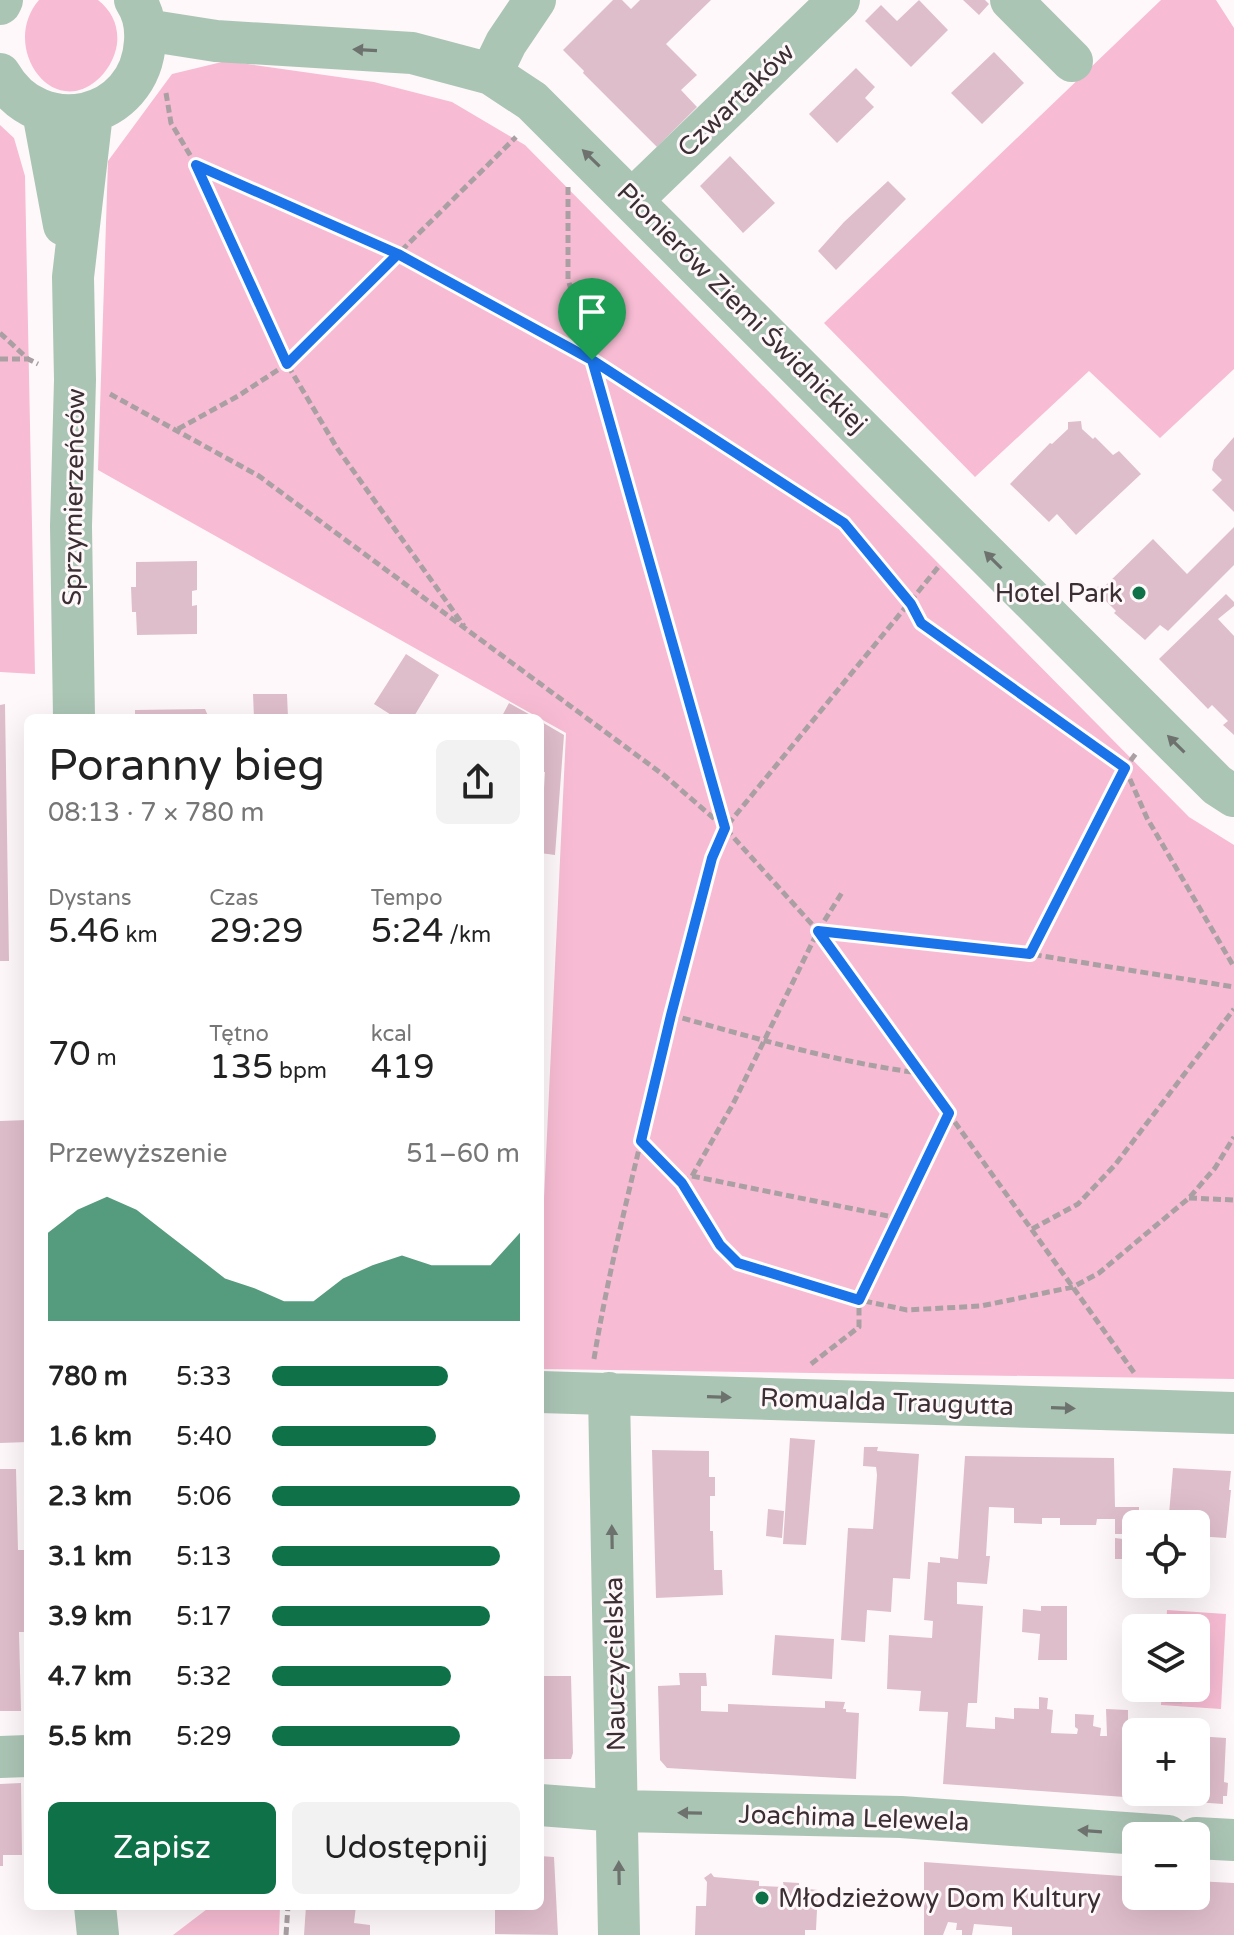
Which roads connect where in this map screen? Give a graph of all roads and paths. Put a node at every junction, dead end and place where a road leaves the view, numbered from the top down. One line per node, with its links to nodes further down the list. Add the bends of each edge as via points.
1 (535, 0): 7 (street)
2 (839, 0): 14 (street, Czwartaków)
3 (1011, 0): 5 (street)
4 (140, 15): 7 (street, Pionierów Ziemi Świdnickiej, one-way to 4, via 412,53 216,41); 10 (street, via 144,57 133,81 115,101)
5 (1072, 61)
6 (0, 74): 9 (street, via 23,102)
7 (491, 74): 12 (street, Pionierów Ziemi Świdnickiej, via 532,101)
8 (163, 82): 13 (path, via 171,123)
9 (43, 112): 10 (street); 16 (street, Sprzymierzeńców)
10 (92, 113): 16 (street, Sprzymierzeńców)
11 (516, 136): 15 (path)
12 (569, 136): 14 (street, Pionierów Ziemi Świdnickiej, one-way to 12); 20 (path, via 568,279)
13 (196, 165): 15 (path); 21 (path)
14 (633, 199): 30 (street, Pionierów Ziemi Świdnickiej, one-way to 14, via 1217,785)
15 (398, 254): 20 (path); 21 (path)
16 (73, 277): 22 (street, Sprzymierzeńców)
17 (0, 333): 19 (path)
18 (0, 359): 19 (path)
19 (28, 359): 22 (path)
20 (592, 360): 25 (path, via 844,523); 31 (path)
21 (287, 364): 23 (path); 26 (path, via 337,448)
22 (58, 373): 23 (path); 27 (street, Sprzymierzeńców, via 71,526)
23 (177, 429): 26 (path, via 259,476)
24 (940, 565): 25 (path)
25 (911, 604): 29 (path, via 921,623); 31 (path)
26 (468, 631): 31 (path, via 665,776)
27 (74, 714)
28 (1138, 750): 29 (path)
29 (1125, 768): 34 (path); 35 (path, via 1147,818)
30 (1234, 796)
31 (725, 828): 33 (path); 38 (path, via 712,858)
32 (843, 891): 33 (path)
33 (818, 931): 34 (path); 39 (path); 40 (path)
34 (1030, 954): 36 (path)
35 (1234, 967)
36 (1234, 987)
37 (1234, 1009): 49 (path, via 1115,1165 1078,1204)
38 (671, 1015): 39 (path); 43 (path)
39 (765, 1041): 40 (path); 44 (path)
40 (920, 1073): 41 (path)
41 (949, 1113): 48 (path); 49 (path)
42 (1234, 1137): 46 (path)
43 (641, 1141): 45 (path); 55 (path, via 590,1381)
44 (692, 1176): 45 (path); 48 (path)
45 (682, 1183): 51 (path, via 720,1245 738,1263)
46 (1189, 1198): 47 (path); 50 (path, via 1099,1273)
47 (1234, 1200)
48 (898, 1218): 51 (path)
49 (1032, 1229): 50 (path)
50 (1073, 1287): 51 (path, via 981,1306 922,1310); 53 (path)
51 (859, 1300): 52 (path, via 859,1327)
52 (808, 1366)
53 (1141, 1382)
54 (544, 1392): 55 (street, Romualda Traugutta)
55 (609, 1393): 56 (street, Romualda Traugutta, one-way to 56); 60 (street, Nauczycielska, one-way to 55)
56 (1234, 1413)
57 (24, 1756): 58 (street)
58 (0, 1757)
59 (544, 1805): 60 (street, Joachima Lelewela)
60 (619, 1811): 61 (street, Joachima Lelewela, one-way to 60, via 901,1817); 66 (street, Nauczycielska, one-way to 60)
61 (1122, 1833)
62 (1210, 1839): 63 (street)
63 (1234, 1840)
64 (288, 1910): 65 (path)
65 (286, 1935)
66 (619, 1935)

